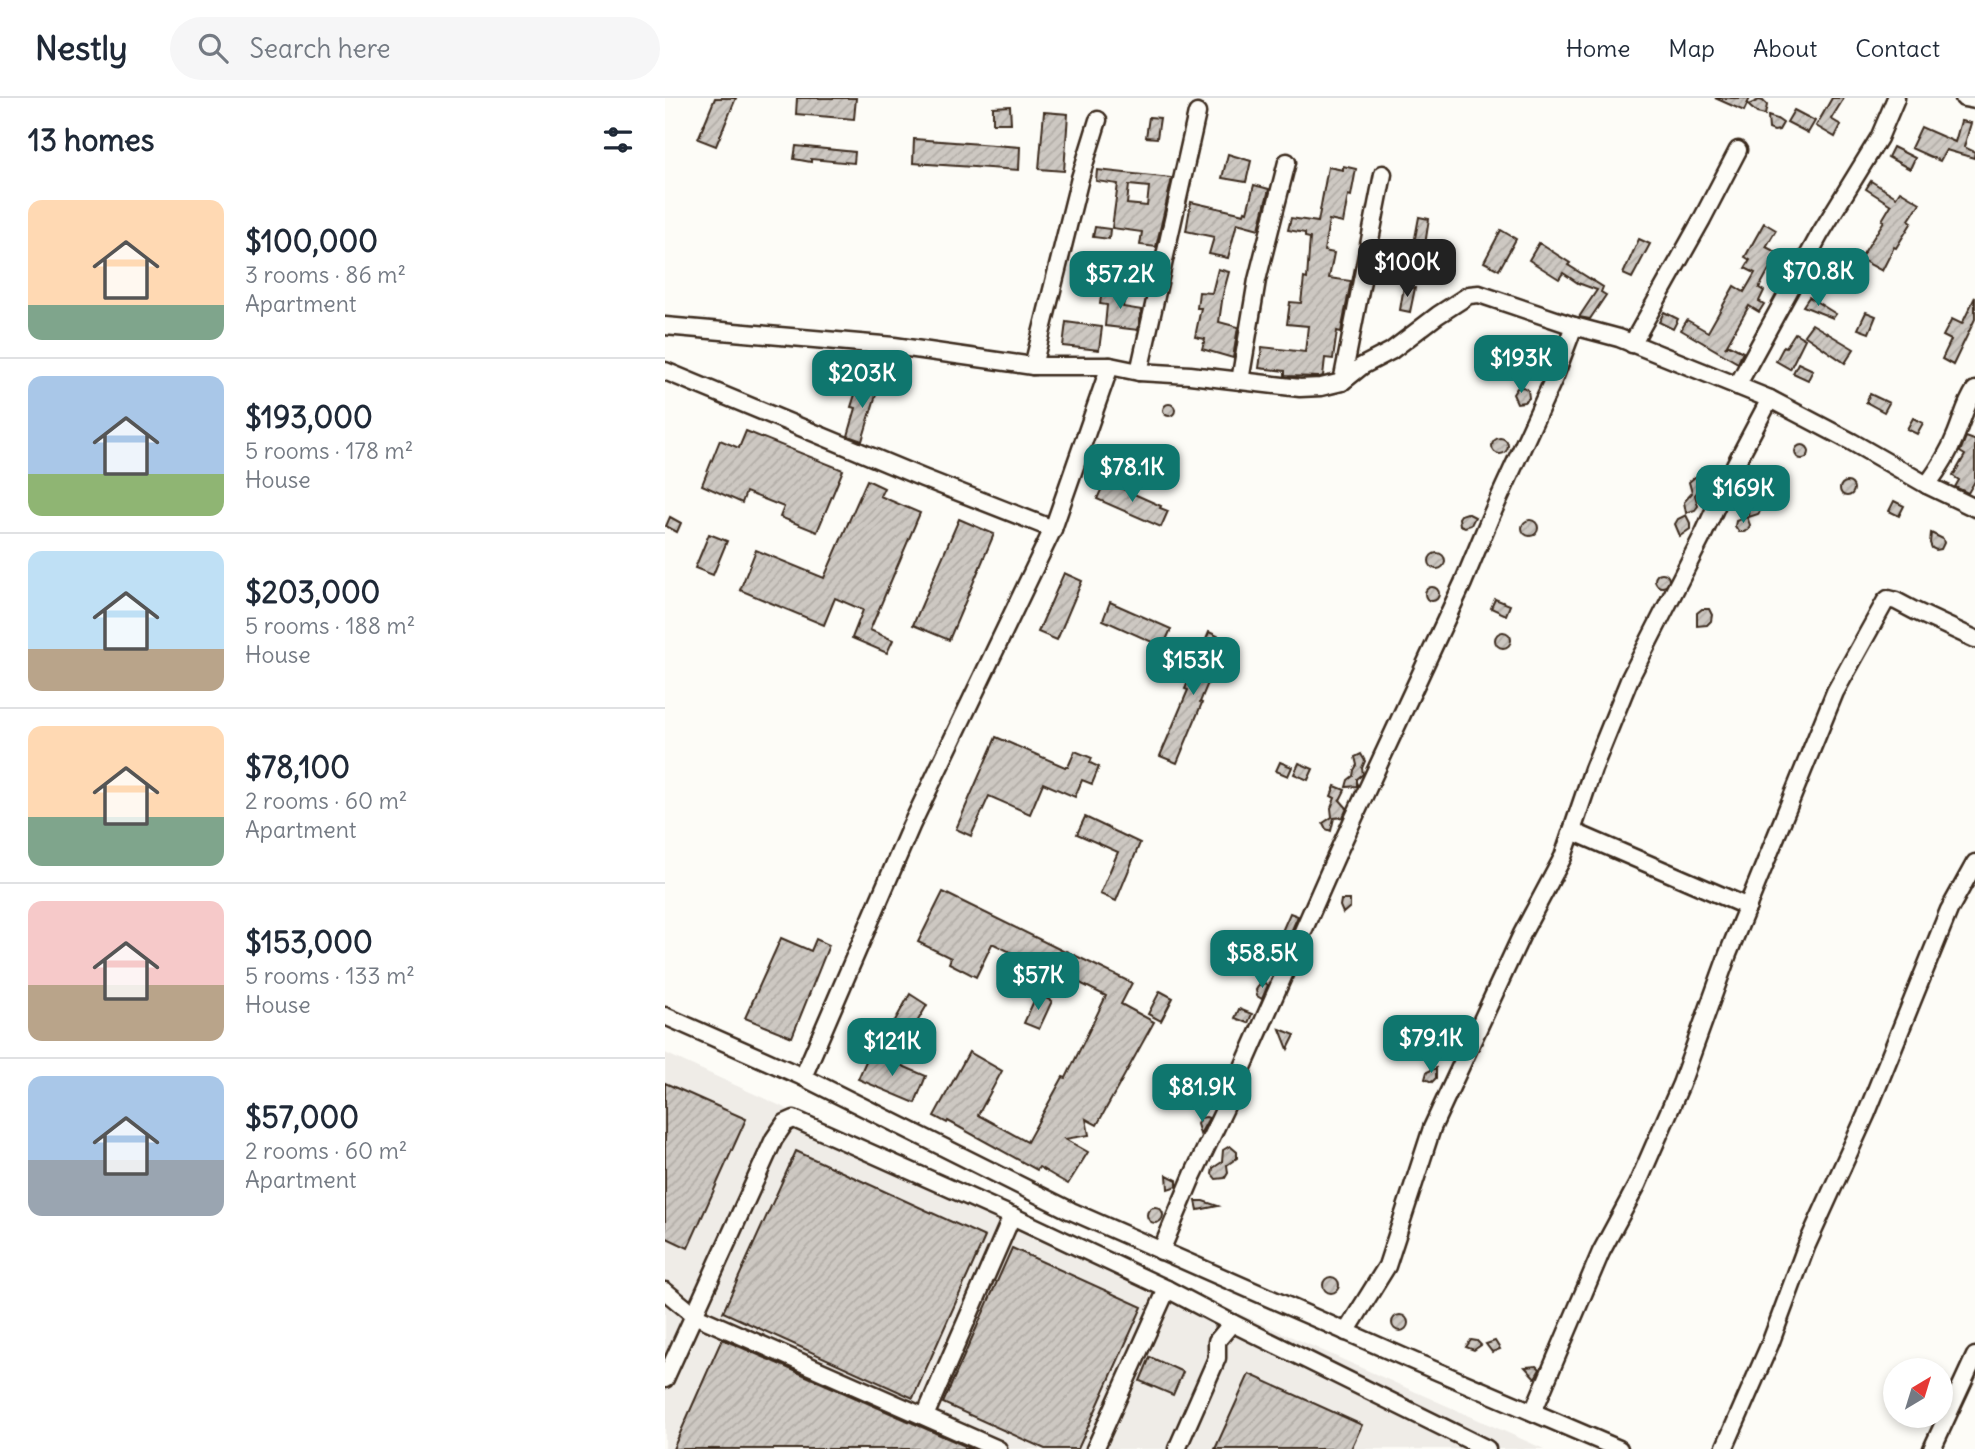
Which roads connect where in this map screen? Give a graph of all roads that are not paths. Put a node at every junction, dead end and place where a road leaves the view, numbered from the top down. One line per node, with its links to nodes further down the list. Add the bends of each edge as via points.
1 (1896, 98): 18 (street, via 1879,138 1819,234)
2 (1964, 98): 3 (street)
3 (1975, 100)
4 (1197, 113): 15 (street)
5 (1098, 120): 12 (street)
6 (1738, 150): 11 (street)
7 (1287, 162): 16 (street, via 1257,280)
8 (1383, 174): 17 (street)
9 (665, 326): 12 (street, via 894,346)
10 (1574, 326): 11 (street); 17 (street, via 1488,295 1469,295); 31 (street)
11 (1632, 344): 18 (street)
12 (1033, 366): 13 (street)
13 (1110, 366): 15 (street); 23 (street)
14 (665, 371): 23 (street)
15 (1139, 372): 16 (street)
16 (1240, 381): 17 (street, via 1300,388)
17 (1342, 382)
18 (1737, 386): 20 (street)
19 (1975, 390): 21 (street, via 1945,460)
20 (1770, 399): 21 (street); 25 (street, via 1630,678)
21 (1927, 485): 22 (street)
22 (1975, 508)
23 (1053, 529): 29 (street, via 911,826)
24 (1975, 639): 27 (street, via 1888,599 1836,692)
25 (1572, 831): 27 (street); 36 (street, via 1432,1128 1387,1266)
26 (1975, 863): 46 (street, via 1949,910)
27 (1748, 907): 39 (street, via 1681,1084 1637,1185 1601,1252)
28 (665, 1016): 29 (street)
29 (803, 1077): 31 (street)
30 (1012, 1216): 32 (street); 34 (street, via 794,1119 785,1123 774,1139); 40 (street)
31 (1161, 1251): 36 (street)
32 (1167, 1289): 35 (street); 42 (street)
33 (665, 1291): 34 (street)
34 (694, 1315): 38 (street); 40 (street)
35 (1232, 1323): 43 (street, via 1217,1341 1217,1358); 44 (street)
36 (1346, 1332): 39 (street)
37 (1975, 1356): 47 (street)
38 (665, 1379)
39 (1533, 1412): 45 (street)
40 (925, 1416): 41 (street)
41 (998, 1449)
42 (1095, 1449)
43 (1177, 1449)
44 (1487, 1449)
45 (1619, 1449)
46 (1724, 1449)
47 (1931, 1449)

